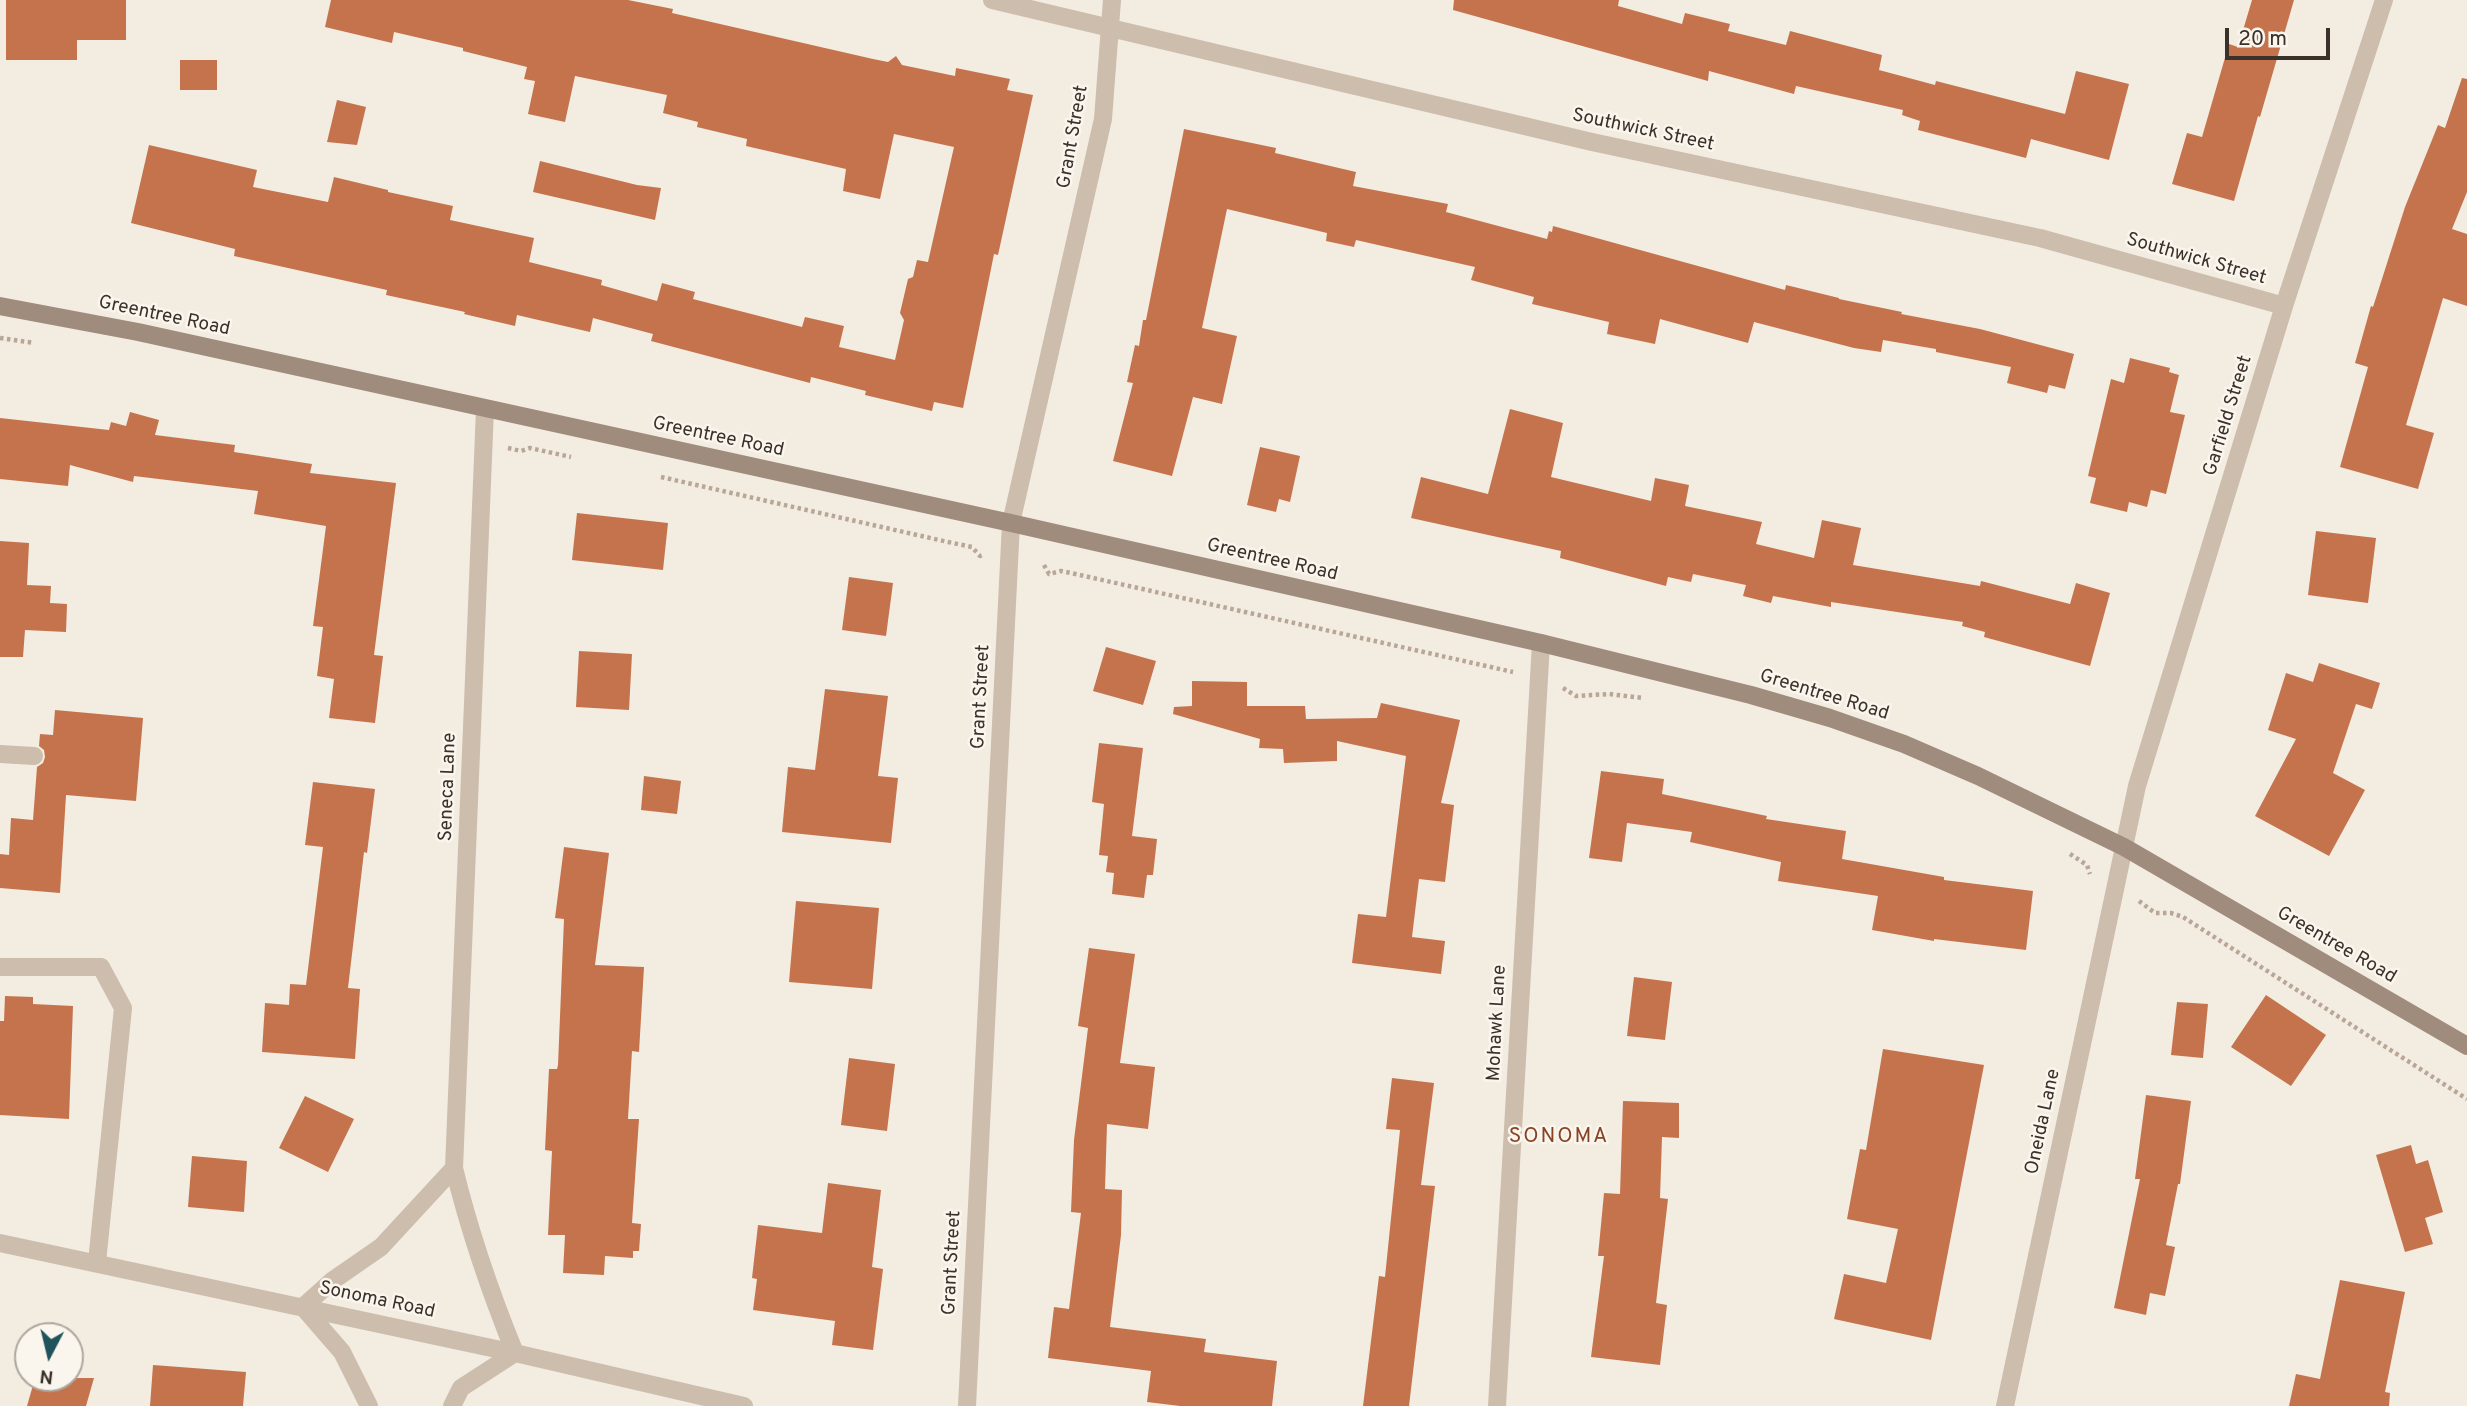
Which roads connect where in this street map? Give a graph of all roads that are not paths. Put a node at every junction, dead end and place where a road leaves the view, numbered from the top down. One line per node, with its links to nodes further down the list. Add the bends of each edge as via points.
1 (992, 0): 4 (street, Southwick Street)
2 (1112, 0): 4 (street, Grant Street)
3 (2384, 0): 6 (street, Garfield Street)
4 (1111, 27): 6 (street, Southwick Street, via 1592,142 2040,238); 8 (street, Grant Street, via 1103,119)
5 (0, 306): 7 (street, Greentree Road)
6 (2284, 306): 12 (street, Garfield Street, via 2137,786)
7 (485, 409): 8 (street, Greentree Road); 15 (street, Seneca Lane)
8 (1011, 523): 9 (street, Greentree Road); 23 (street, Grant Street)
9 (1541, 643): 12 (street, Greentree Road, via 1830,718 1978,776); 24 (street, Mohawk Lane)
10 (0, 754): 11 (street)
11 (34, 756)
12 (2124, 847): 14 (street, Greentree Road); 25 (street, Oneida Lane)
13 (0, 967): 17 (street, via 101,967 123,1008)
14 (2467, 1045)
15 (454, 1168): 18 (street, via 381,1247); 19 (street, Seneca Lane, via 472,1241)
16 (0, 1242): 17 (street, Sonoma Road)
17 (97, 1262): 18 (street, Sonoma Road)
18 (303, 1307): 19 (street, Sonoma Road); 20 (street, via 342,1352)
19 (515, 1353): 21 (street, via 461,1388); 22 (street, Sonoma Road)
20 (369, 1406)
21 (452, 1406)
22 (744, 1406)
23 (967, 1406)
24 (1497, 1406)
25 (2006, 1406)

